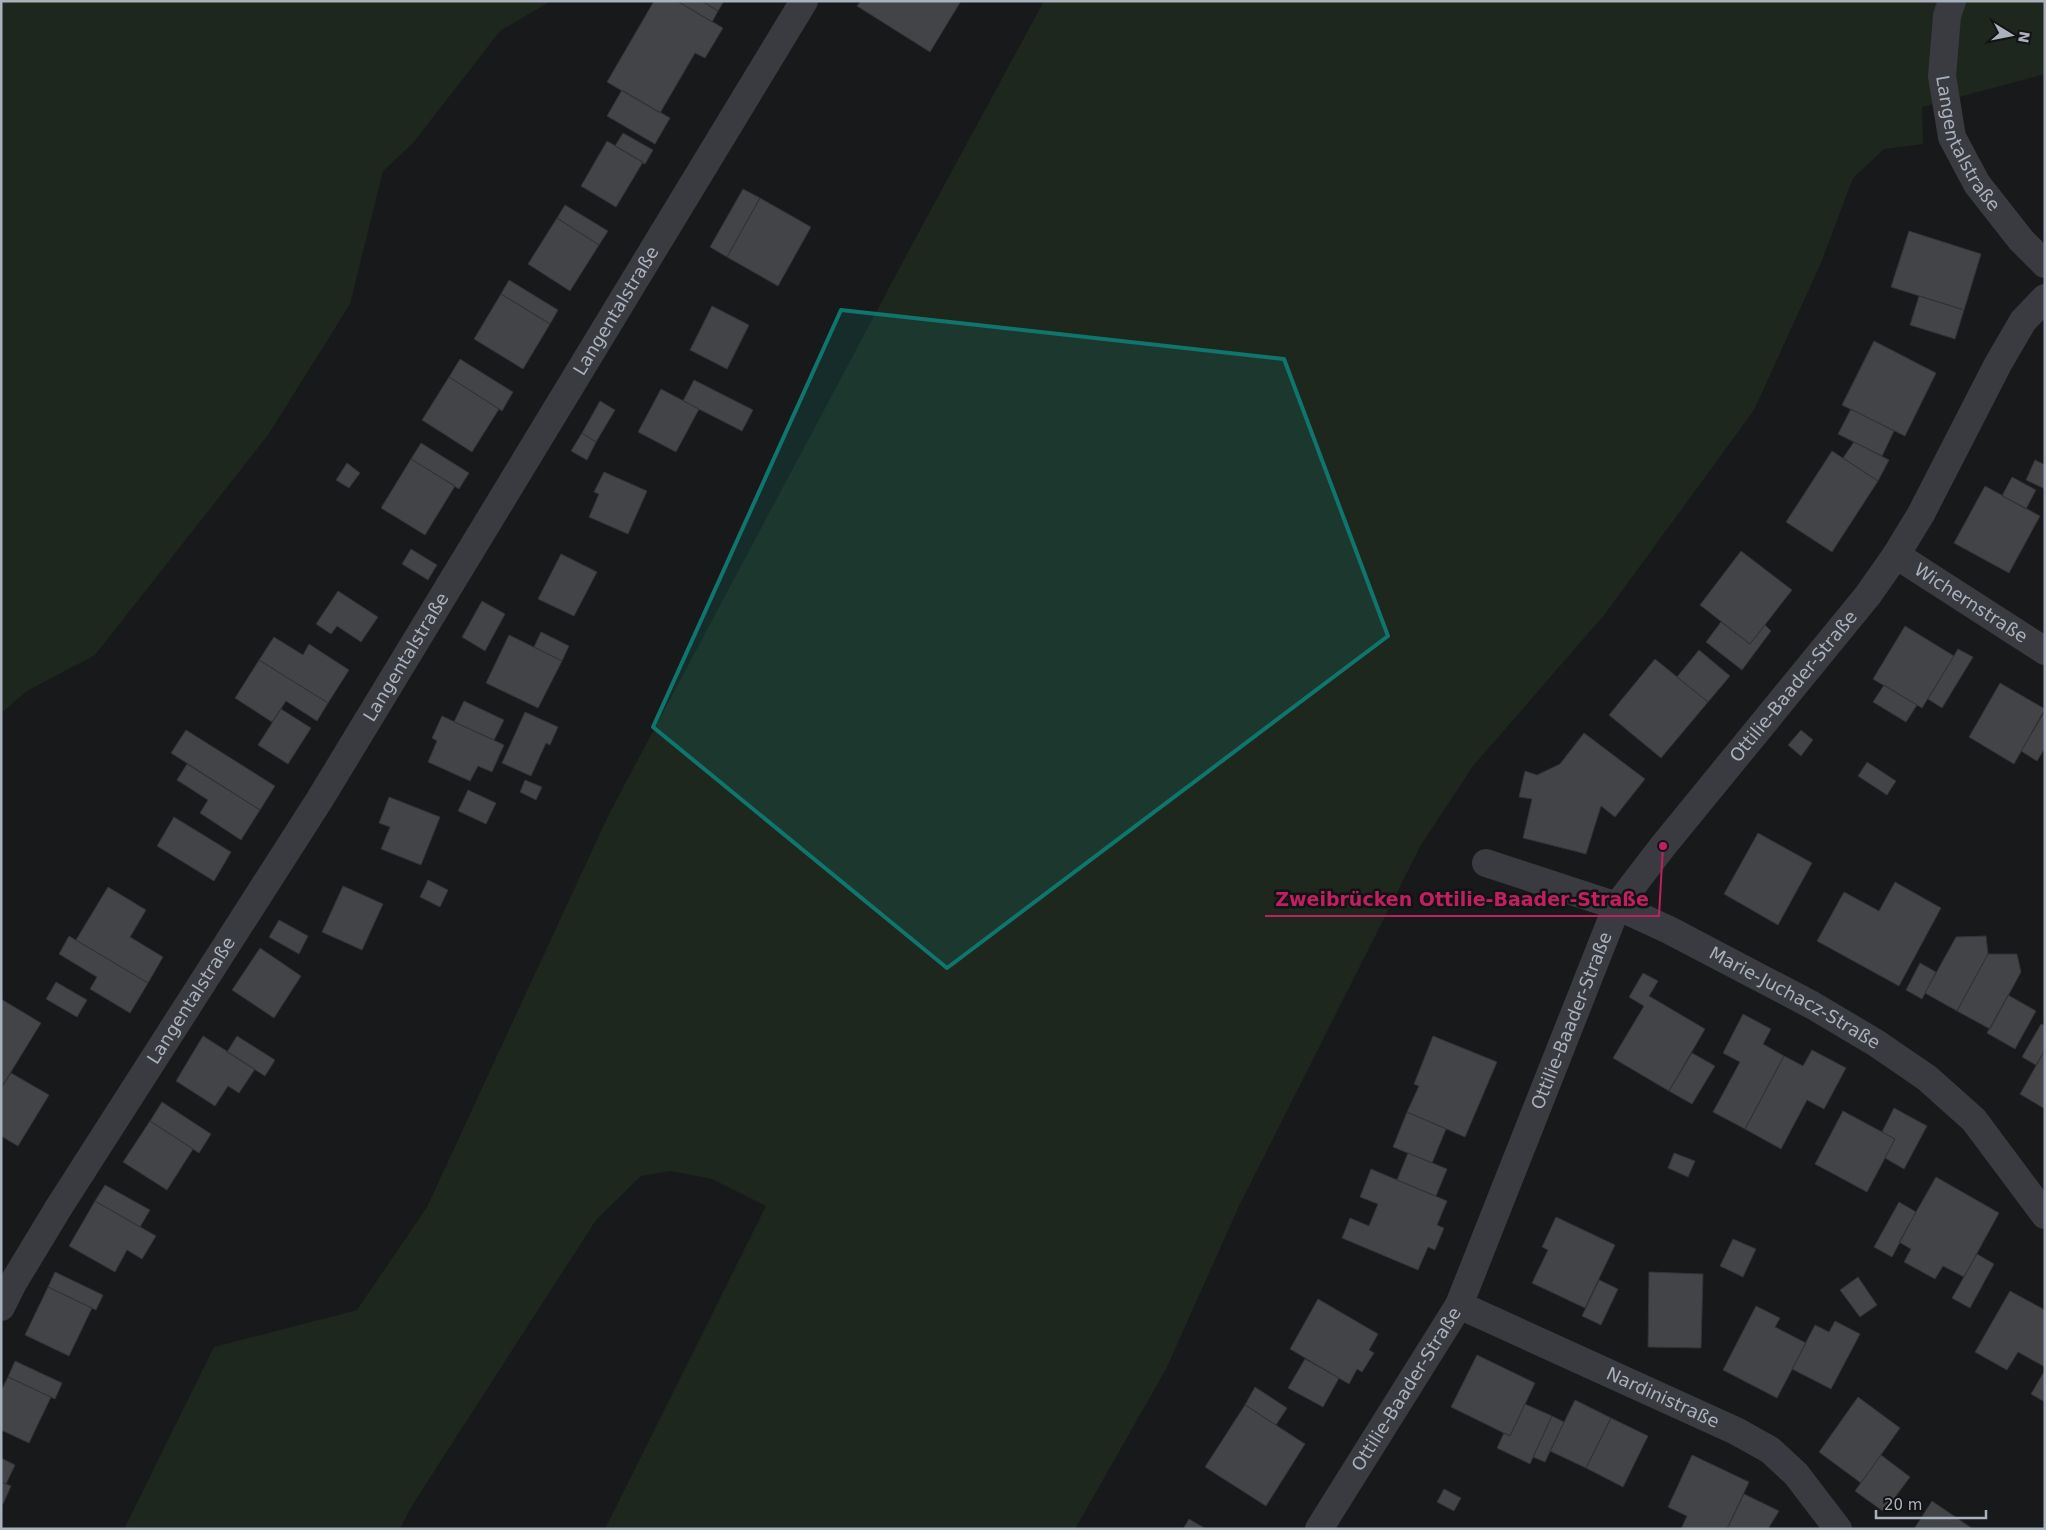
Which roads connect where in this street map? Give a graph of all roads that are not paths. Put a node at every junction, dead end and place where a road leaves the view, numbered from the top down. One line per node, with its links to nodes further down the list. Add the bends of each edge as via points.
1 (804, 1): 11 (street, Langentalstraße, via 320,799 59,1206)
2 (1952, 1): 3 (street, Langentalstraße, via 1947,16 1942,76 1952,137 1977,184 2021,240)
3 (2045, 264)
4 (2045, 298): 5 (street, Ottilie-Baader-Straße, via 2023,320 1921,514)
5 (1896, 555): 6 (street, Wichernstraße); 8 (street, Ottilie-Baader-Straße, via 1868,595 1663,846)
6 (2045, 651)
7 (1486, 863): 8 (street, Marie-Juchacz-Straße)
8 (1618, 906): 9 (street, Marie-Juchacz-Straße, via 1812,1005 1927,1078 1974,1120); 10 (street, Ottilie-Baader-Straße)
9 (2045, 1215)
10 (1459, 1305): 12 (street, Ottilie-Baader-Straße); 13 (street, Nardinistraße, via 1736,1431 1770,1450 1796,1474)
11 (1, 1307)
12 (1319, 1529)
13 (1838, 1529)

